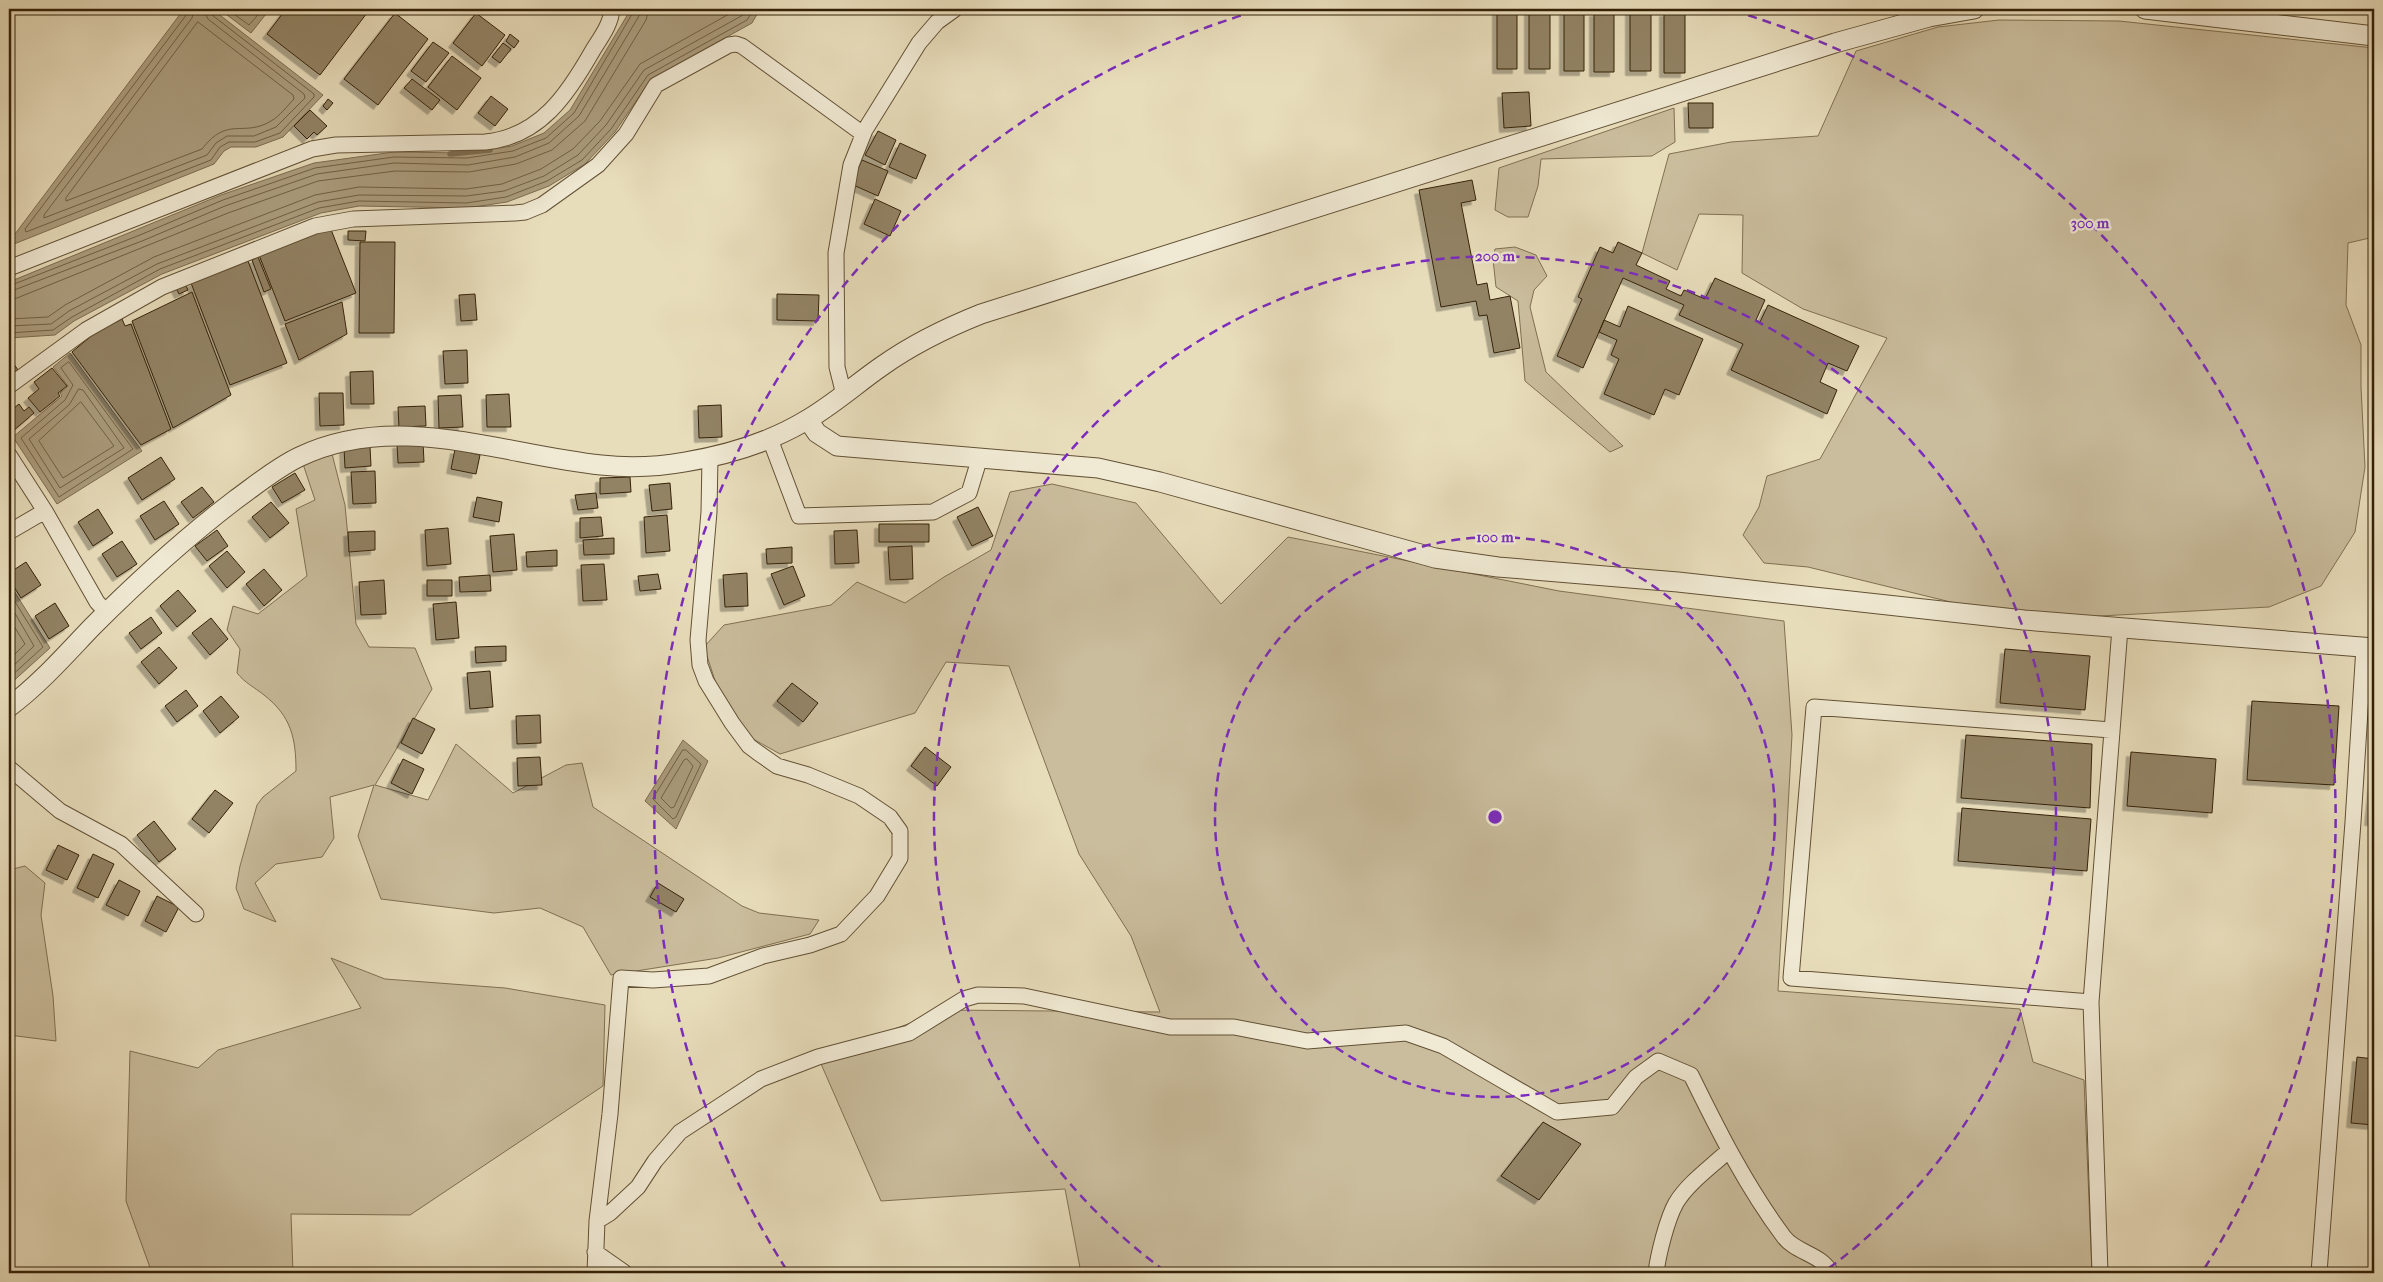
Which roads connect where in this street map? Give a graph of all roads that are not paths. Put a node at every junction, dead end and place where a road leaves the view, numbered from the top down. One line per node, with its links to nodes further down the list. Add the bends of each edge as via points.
1 (612, 9): 7 (street, via 608,23 569,90 542,120 521,134 485,142 336,145 312,149)
2 (955, 9): 6 (street, via 937,22 919,43)
3 (1974, 9): 9 (street, via 1835,43 980,314 901,353)
4 (2145, 9): 5 (street)
5 (2374, 36)
6 (863, 134): 8 (street, via 742,46 729,45 656,85 634,122 608,155 534,210 353,219 315,226 152,292 86,330); 9 (street, via 851,165 836,254 837,367)
7 (9, 268)
8 (9, 386)
9 (844, 395): 10 (street)
10 (808, 420): 11 (street); 13 (street, via 817,433 837,446)
11 (770, 439): 13 (street, via 799,516 933,512 969,493); 14 (street)
12 (9, 455): 15 (street)
13 (980, 457): 18 (street, via 1098,468 1435,558 1498,567 1678,582)
14 (710, 458): 17 (street, via 621,467 436,438 388,436 330,445 299,457 270,474 198,529); 26 (street, via 709,512 698,640 700,665 711,691 749,746 777,766 859,796 890,817 900,831 900,858 877,896 841,934 763,956 709,976 653,980 622,978)
15 (45, 512): 16 (street); 17 (street, via 96,602)
16 (9, 532)
17 (107, 612): 20 (street)
18 (2120, 628): 19 (street); 21 (street)
19 (2369, 648): 33 (street)
20 (9, 708)
21 (2111, 730): 24 (street); 24 (street, via 1814,707 1791,978)
22 (10, 772): 23 (street, via 60,811 121,844)
23 (196, 914)
24 (2091, 1002): 32 (street)
25 (1728, 1151): 26 (street, via 1691,1076 1658,1061 1636,1078 1612,1107 1557,1112 1443,1046 1406,1033 1307,1041 1234,1027 1170,1027 1024,996 978,995 964,999 908,1033 818,1057 761,1079 680,1132 638,1187); 30 (street, via 1676,1204 1658,1256); 31 (street, via 1786,1239 1828,1265)
26 (597, 1221): 27 (street)
27 (596, 1252): 28 (street); 29 (street)
28 (594, 1273)
29 (625, 1273)
30 (1656, 1273)
31 (1831, 1273)
32 (2100, 1273)
33 (2319, 1273)

